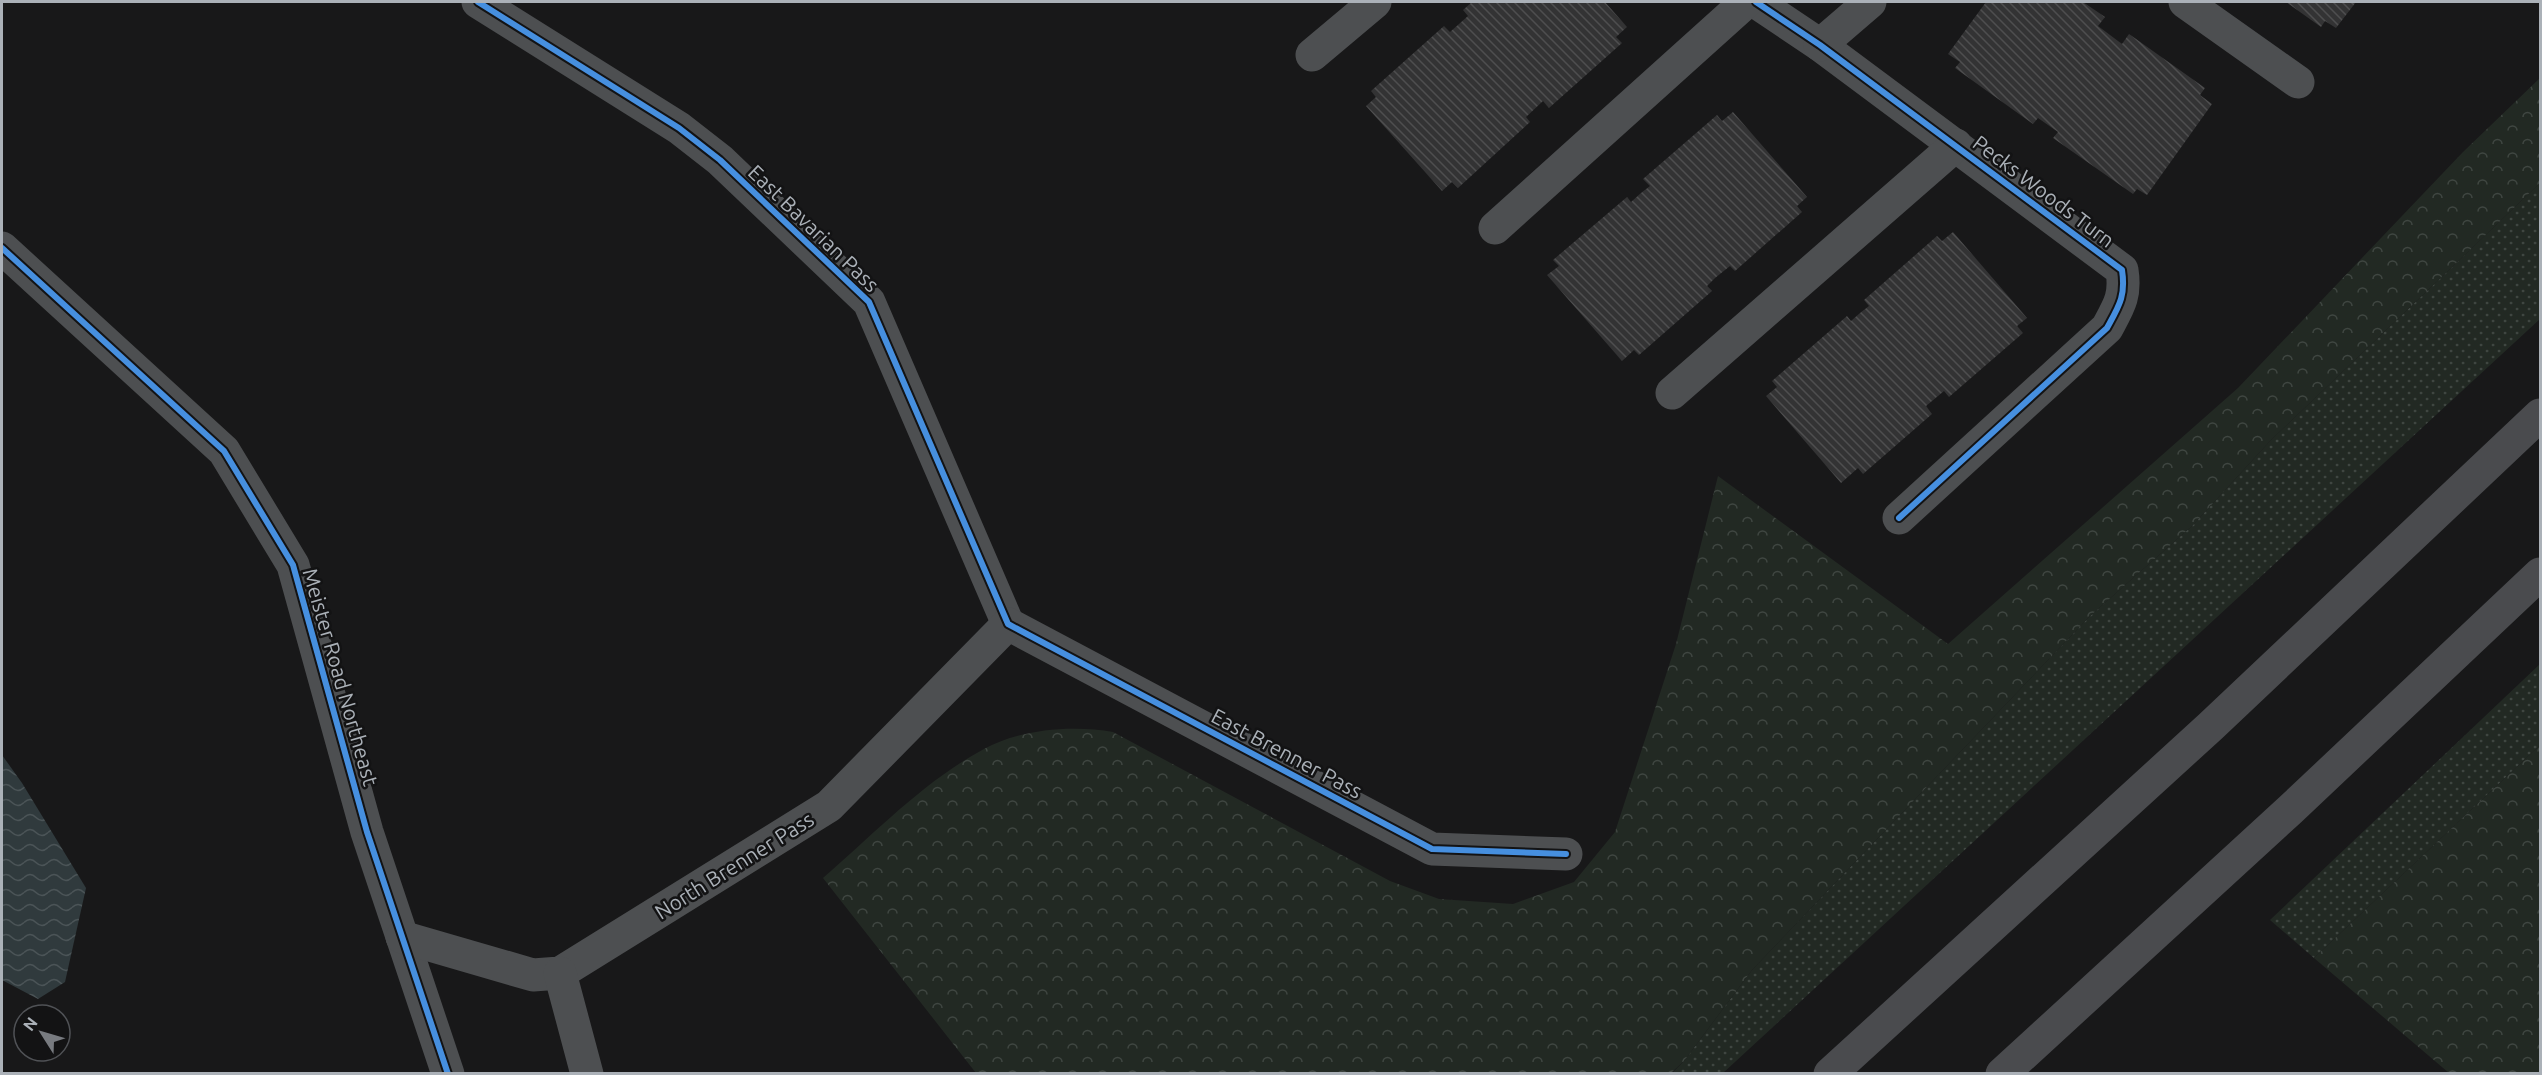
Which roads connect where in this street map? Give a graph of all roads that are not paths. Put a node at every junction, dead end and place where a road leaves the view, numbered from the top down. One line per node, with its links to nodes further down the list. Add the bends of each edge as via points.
1 (478, 2): 17 (street, East Bavarian Pass, via 679,128 720,160 870,302)
2 (1375, 2): 8 (street)
3 (1746, 2): 11 (street)
4 (1756, 2): 7 (street, Pecks Woods Turn)
5 (1870, 2): 7 (street)
6 (2185, 2): 9 (street)
7 (1820, 45): 10 (street, Pecks Woods Turn)
8 (1312, 55)
9 (2298, 82)
10 (1956, 145): 13 (street, Pecks Woods Turn); 15 (street, Pecks Woods Turn, via 2122,270 2125,287 2107,328)
11 (1495, 228)
12 (2, 248): 19 (street, Meister Road Northeast, via 224,451 292,566 367,832)
13 (1672, 393)
14 (2541, 415): 23 (highway, via 2203,733)
15 (1899, 518)
16 (2541, 574): 24 (highway, via 2282,818)
17 (1008, 624): 18 (street, East Brenner Pass, via 1432,849); 20 (street, North Brenner Pass, via 829,806)
18 (1566, 854)
19 (402, 937): 20 (street, via 533,975); 21 (street, Meister Road Northeast)
20 (560, 974): 22 (street)
21 (448, 1074)
22 (587, 1074)
23 (1830, 1074)
24 (2001, 1074)

